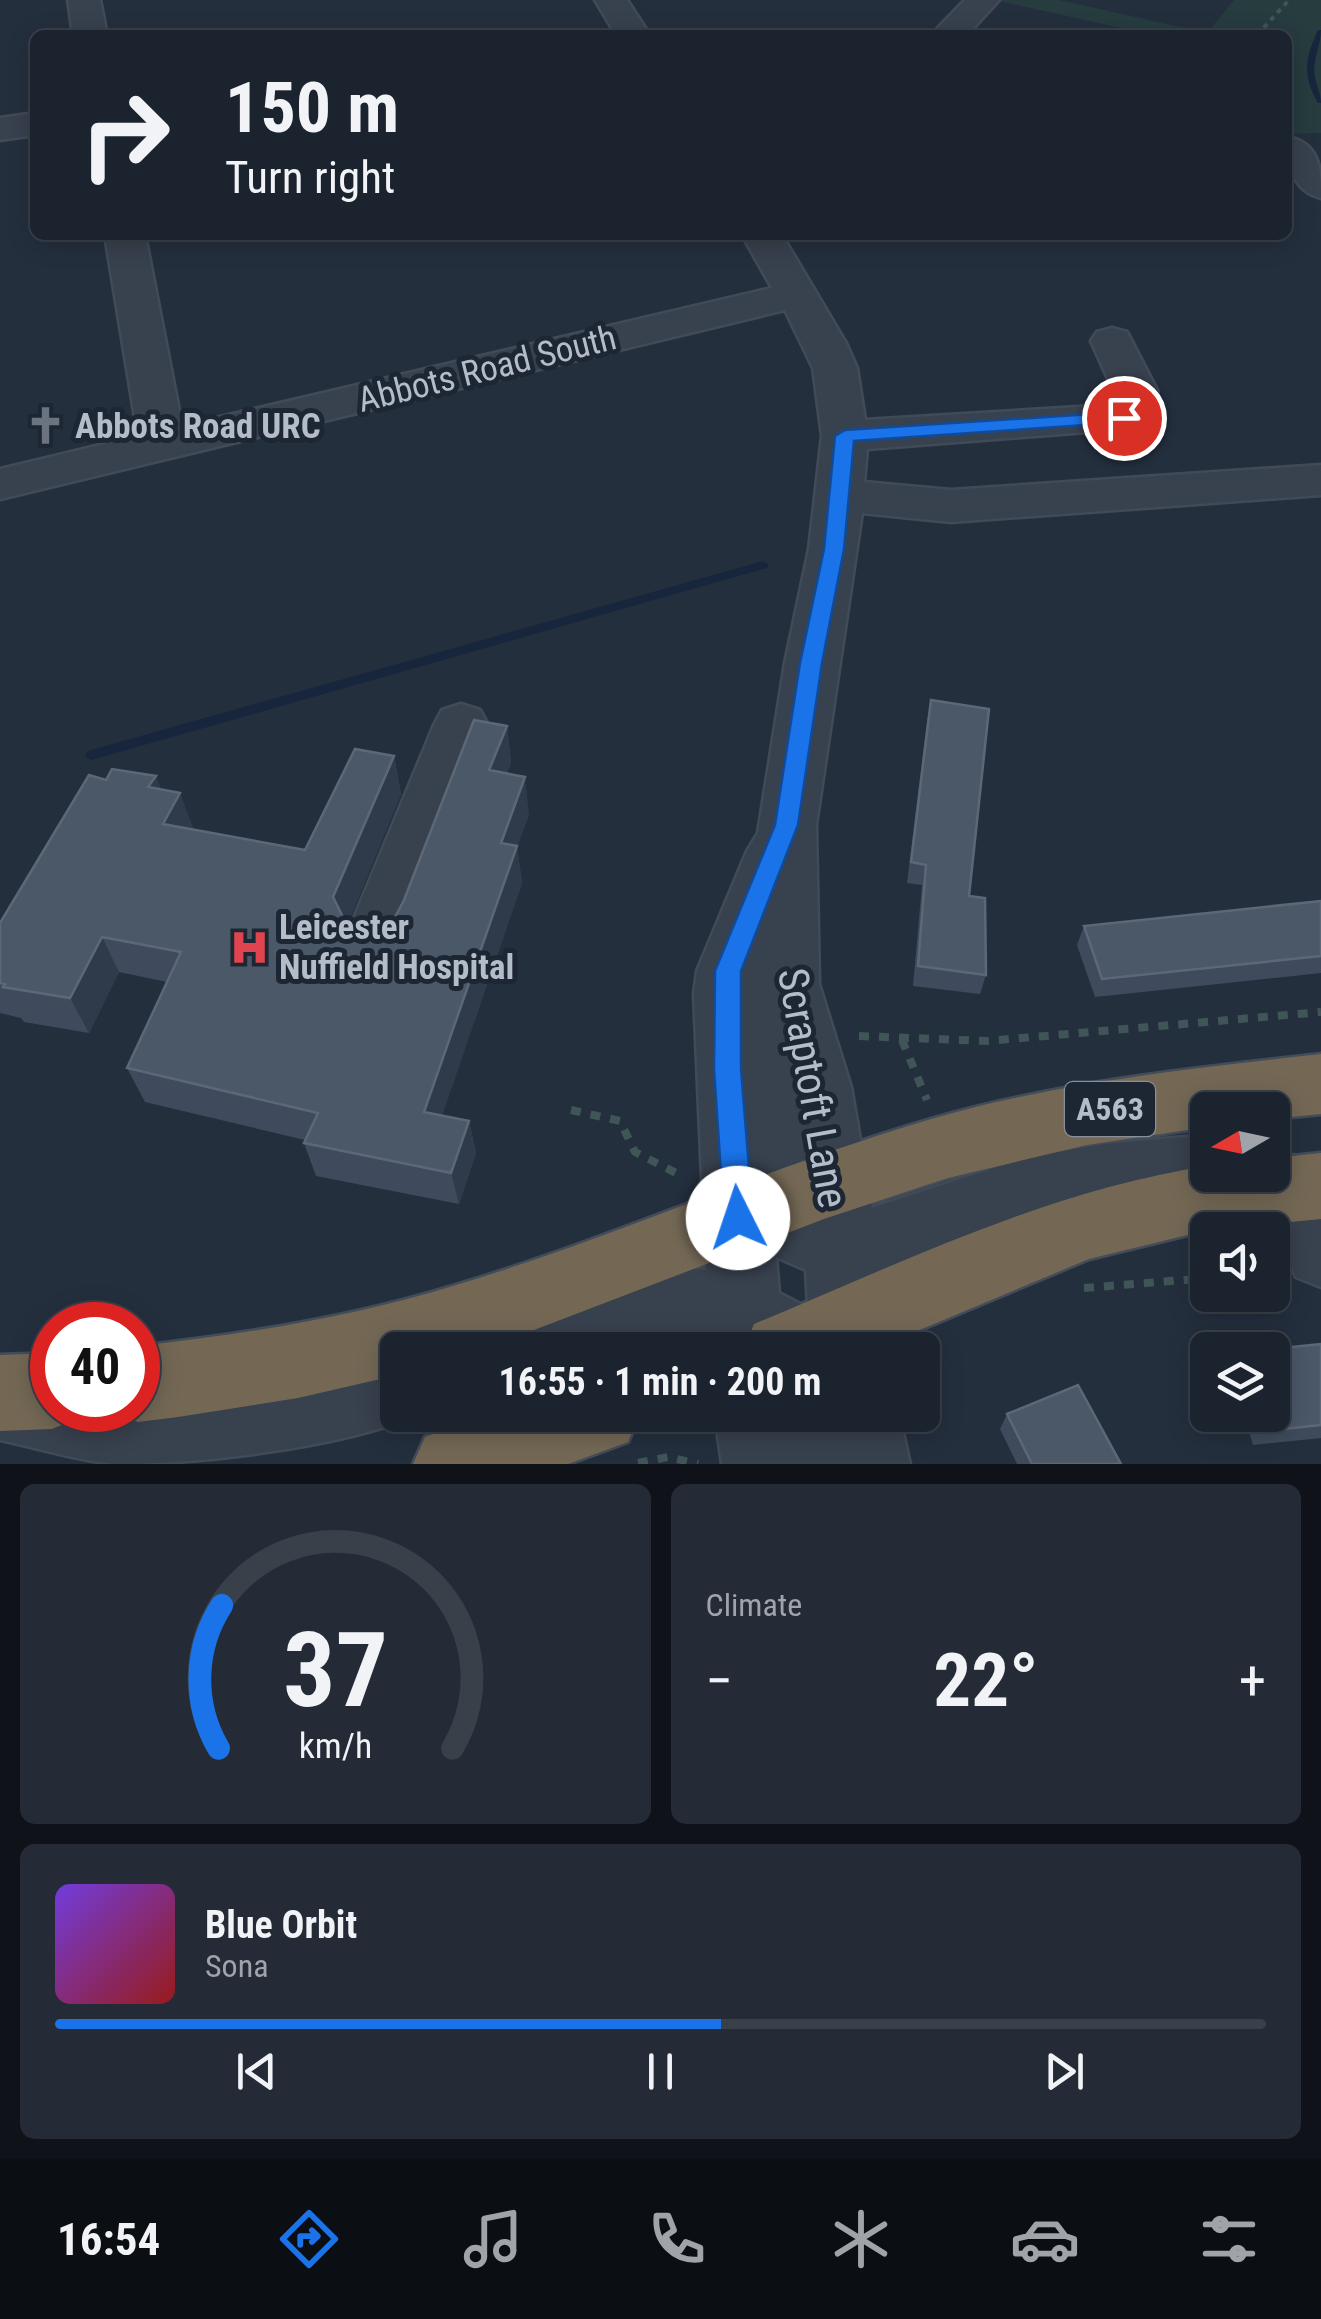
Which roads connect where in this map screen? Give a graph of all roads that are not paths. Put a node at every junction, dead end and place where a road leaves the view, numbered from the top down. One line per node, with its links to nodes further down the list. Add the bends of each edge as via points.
1 (84, 0): 4 (street)
2 (610, 0): 5 (street)
3 (983, 0): 6 (street)
4 (89, 30)
5 (630, 30)
6 (953, 30)
7 (30, 125): 8 (street)
8 (0, 130)
9 (1300, 148): 10 (street)
10 (1321, 187)
11 (127, 240): 16 (street)
12 (765, 240): 13 (street, Scraptoft Lane)
13 (798, 294): 15 (street, Scraptoft Lane, via 835,368); 16 (street, Abbots Road South)
14 (1112, 340): 15 (street, via 1135,390 1136,408 1124,418)
15 (845, 436): 19 (street, Scraptoft Lane)
16 (163, 447): 18 (street, Abbots Road South)
17 (1321, 480): 19 (street, via 951,506)
18 (0, 484)
19 (841, 495): 21 (street, Scraptoft Lane)
20 (461, 724): 22 (street)
21 (786, 825): 23 (street, Scraptoft Lane); 29 (street, Scraptoft Lane, via 728,971 708,1144 753,1182)
22 (378, 935)
23 (788, 984): 29 (street); 30 (street, Scraptoft Lane, via 818,1087)
24 (1321, 1084): 25 (highway, A563, via 1027,1124)
25 (917, 1132): 30 (street, via 862,1203)
26 (1190, 1178): 30 (street, via 1114,1174 1052,1184 975,1204 888,1239)
27 (1221, 1192): 36 (highway, via 1059,1235)
28 (1272, 1192): 31 (street)
29 (753, 1212): 30 (street, via 800,1234); 34 (street, via 760,1265); 37 (highway, via 526,1298 374,1345)
30 (837, 1214): 35 (street, Scraptoft Lane)
31 (1321, 1252)
32 (570, 1332): 33 (street, via 663,1304 714,1304)
33 (752, 1332)
34 (791, 1332)
35 (818, 1332)
36 (888, 1332)
37 (160, 1381)
38 (380, 1390): 41 (street, via 184,1425 125,1426)
39 (30, 1392): 40 (highway)
40 (0, 1393)
41 (0, 1402)
42 (549, 1432): 44 (highway)
43 (756, 1432): 45 (street)
44 (452, 1464)
45 (761, 1464)

